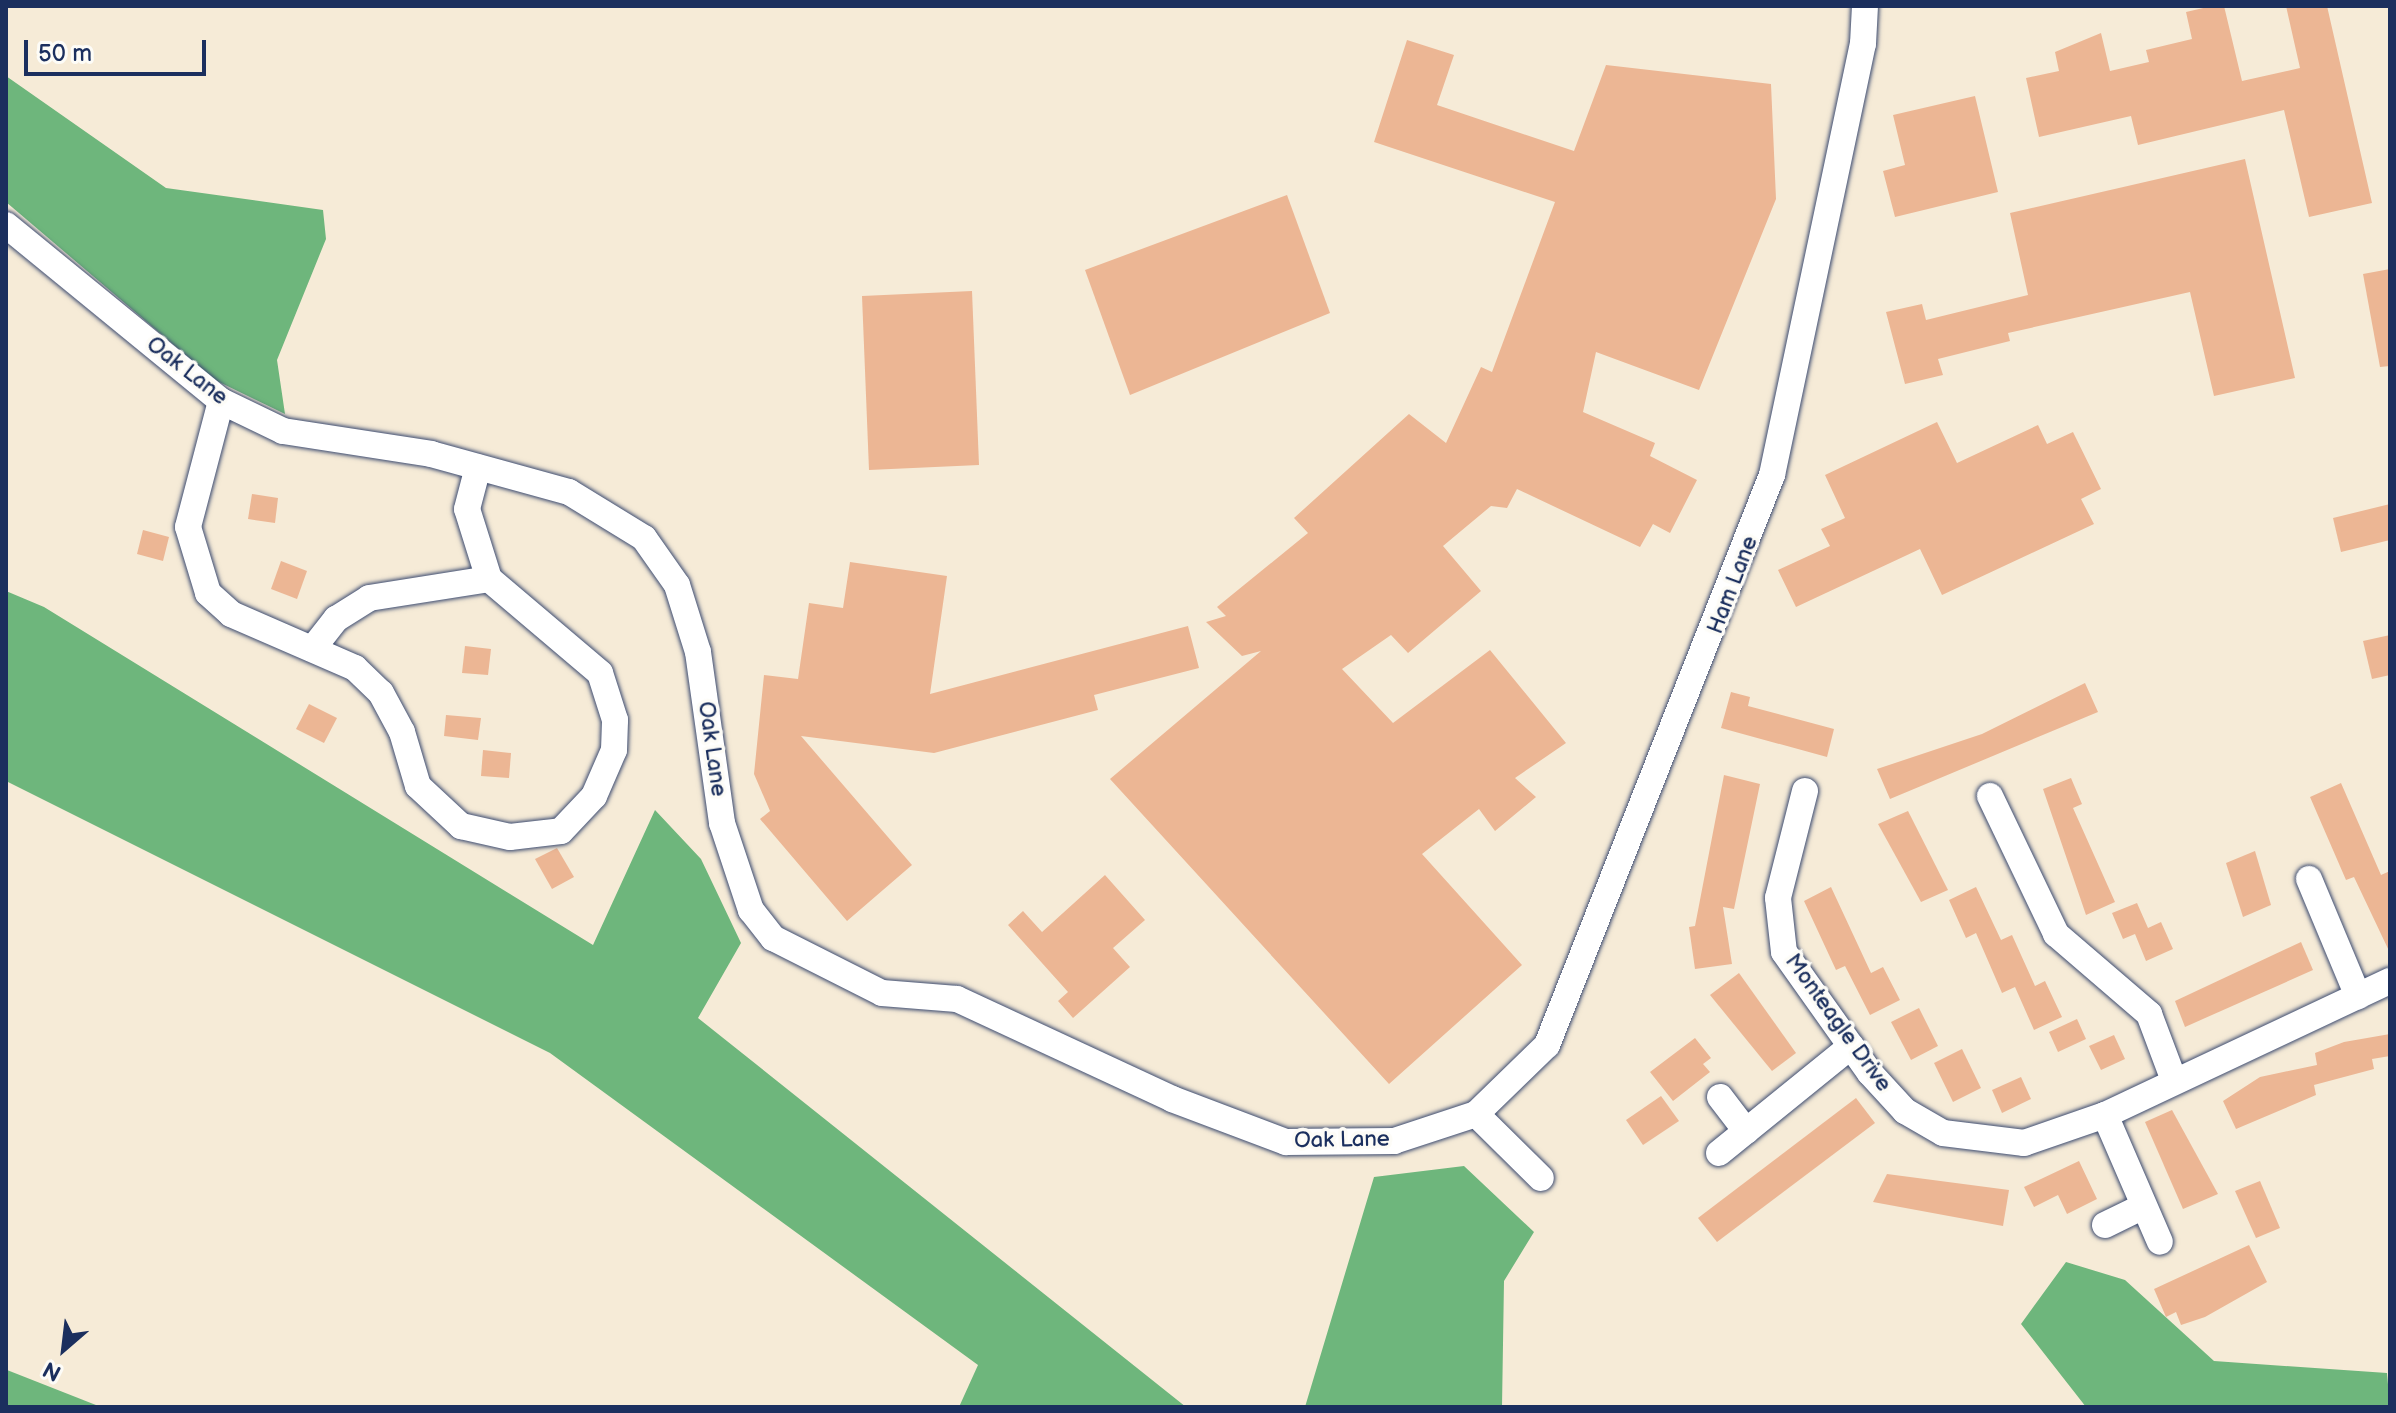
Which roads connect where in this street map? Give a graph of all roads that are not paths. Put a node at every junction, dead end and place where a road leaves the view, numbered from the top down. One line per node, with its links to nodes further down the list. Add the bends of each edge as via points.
1 (1865, 6): 15 (street, Ham Lane, via 1809,315 1747,553 1547,1045)
2 (6, 225): 3 (street, Oak Lane)
3 (221, 401): 4 (street, Oak Lane, via 283,431); 6 (street, via 188,527 194,559 208,593 231,614)
4 (478, 467): 5 (street, via 467,509); 15 (street, Oak Lane, via 581,499 644,538 677,585 698,652 722,823 751,910 773,938 882,993 957,999 1172,1099 1286,1142 1394,1141)
5 (489, 579): 6 (street, via 369,598 336,619); 6 (street, via 600,673 615,720 614,750 594,796 561,831 510,837 461,826 418,786 381,693 355,668)
6 (314, 647)
7 (1805, 791): 12 (street, Monteagle Drive, via 1777,925 1784,952)
8 (1990, 796): 13 (street, via 2056,934 2149,1014)
9 (2309, 879): 11 (street)
10 (2390, 981): 11 (street, Monteagle Drive)
11 (2358, 996): 13 (street, Monteagle Drive)
12 (1851, 1046): 16 (street, Monteagle Drive, via 1905,1111 1956,1137 2024,1143); 17 (street)
13 (2173, 1078): 16 (street, Monteagle Drive)
14 (1720, 1097): 17 (street)
15 (1476, 1114): 19 (street)
16 (2105, 1115): 20 (street)
17 (1746, 1131): 18 (street)
18 (1719, 1153)
19 (1541, 1178)
20 (2144, 1206): 21 (street); 22 (street)
21 (2105, 1225)
22 (2160, 1242)

